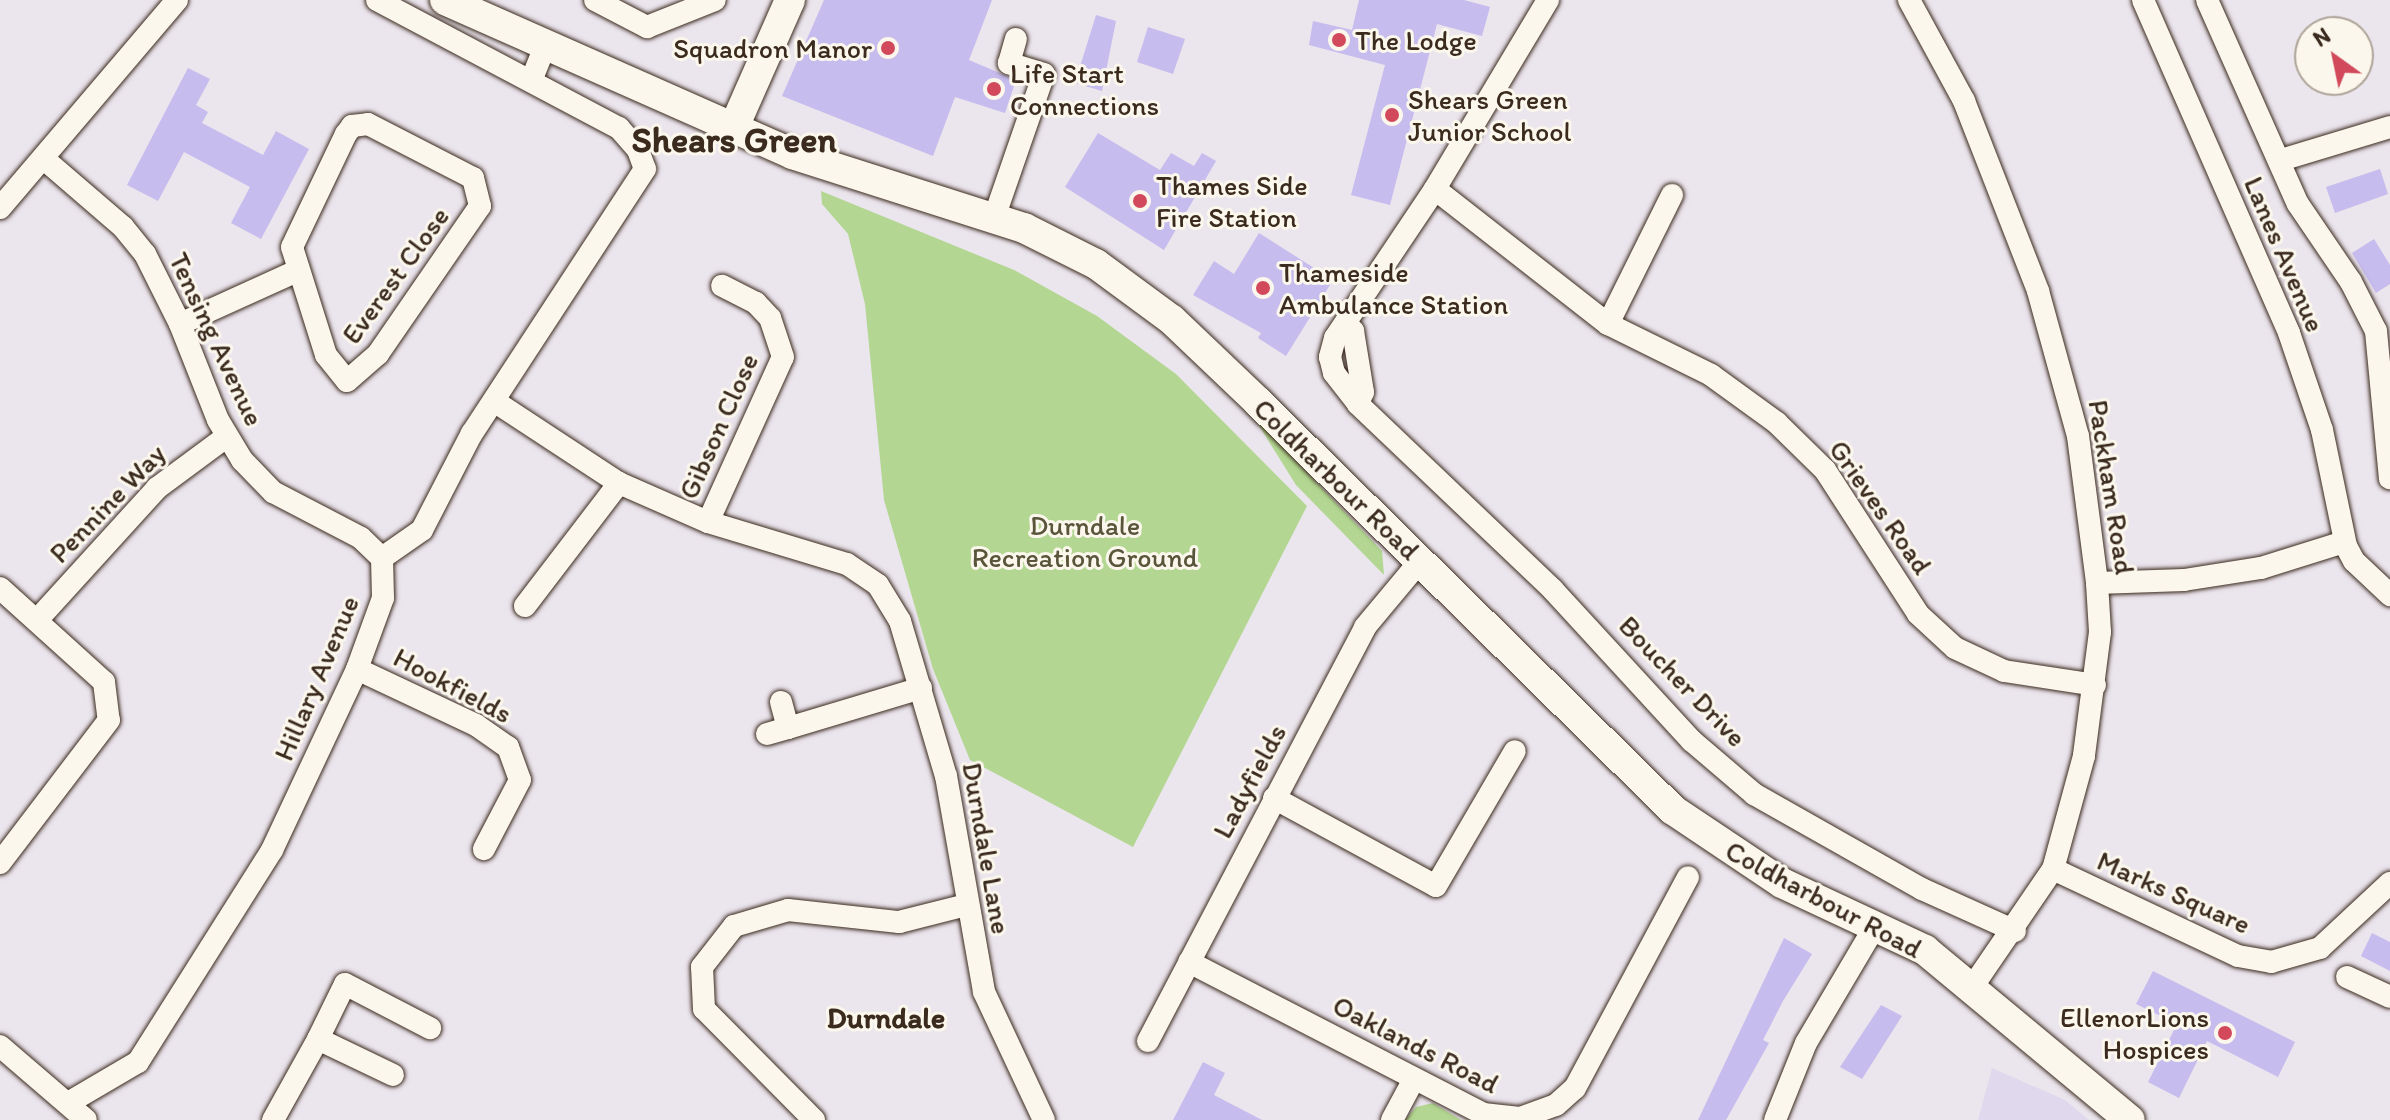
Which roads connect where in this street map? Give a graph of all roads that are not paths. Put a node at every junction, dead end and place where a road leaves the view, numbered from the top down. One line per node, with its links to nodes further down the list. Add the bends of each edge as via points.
1 (177, 0): 16 (street)
2 (377, 0): 13 (street)
3 (445, 0): 12 (street, Coldharbour Road)
4 (595, 0): 5 (street, via 647,27)
5 (715, 0)
6 (790, 0): 14 (street)
7 (1548, 0): 18 (street)
8 (1909, 0): 34 (street, Packham Road, via 1964,101 2038,291 2078,436)
9 (2143, 0): 31 (street, Lanes Avenue, via 2289,333 2322,430)
10 (2207, 0): 17 (street)
11 (1016, 39): 21 (street, via 1009,63 1044,74)
12 (545, 47): 13 (street); 14 (street, Coldharbour Road)
13 (531, 81): 26 (street, via 629,138 644,162 644,177)
14 (734, 127): 21 (street, Coldharbour Road, via 792,154)
15 (2390, 127): 17 (street)
16 (44, 159): 20 (street); 24 (street, Tensing Avenue, via 138,244)
17 (2281, 160): 28 (street, via 2298,204 2351,282 2380,341)
18 (1435, 189): 25 (street, Grieves Road); 52 (street, Boucher Drive, via 1346,323 1353,331 1361,381 1358,404 1553,590 1692,741 1754,794 1922,889)
19 (1672, 195): 25 (street)
20 (0, 208)
21 (994, 218): 33 (street, Coldharbour Road, via 1064,245 1172,320)
22 (297, 271): 22 (street, Everest Close, via 293,243 352,126 368,124 475,181 480,203 474,217 378,354 350,380 329,362); 24 (street)
23 (722, 286): 30 (street, Gibson Close, via 756,303 770,318 783,357)
24 (180, 324): 27 (street, Tensing Avenue)
25 (1608, 324): 40 (street, Grieves Road, via 1723,382 1796,440 1843,495 1918,614 1955,648 2004,671)
26 (494, 401): 29 (street); 32 (street, via 455,461 422,530)
27 (226, 437): 32 (street, Tensing Avenue, via 273,492 361,538); 38 (street, Pennine Way, via 157,488)
28 (2390, 478)
29 (619, 483): 30 (street); 37 (street)
30 (708, 522): 41 (street, Durndale Lane, via 847,564 878,585 900,621)
31 (2344, 542): 34 (street, via 2261,568 2184,580); 36 (street, via 2354,561)
32 (382, 558): 39 (street, Hillary Avenue, via 383,598)
33 (1421, 560): 44 (street, Ladyfields, via 1365,627); 51 (street, Coldharbour Road, via 1673,810 1782,883)
34 (2097, 583): 40 (street, Packham Road)
35 (0, 588): 38 (street)
36 (2390, 595)
37 (525, 606)
38 (38, 619): 46 (street, via 104,682 109,720)
39 (357, 669): 45 (street, Hookfields, via 476,725 508,747 520,780); 63 (street, Hillary Avenue, via 272,850 138,1062)
40 (2095, 685): 47 (street, Packham Road, via 2084,756)
41 (921, 688): 42 (street, via 778,731); 50 (street, Durndale Lane, via 946,776)
42 (781, 702)
43 (1515, 751): 44 (street, via 1436,886)
44 (1274, 798): 53 (street, Ladyfields)
45 (484, 849)
46 (0, 863)
47 (2053, 869): 49 (street, Marks Square, via 2238,956 2271,962 2320,948); 52 (street, Packham Road)
48 (1688, 877): 62 (street, Oaklands Road, via 1590,1063 1575,1088 1556,1105 1538,1114 1500,1118)
49 (2390, 883)
50 (966, 905): 66 (street, via 899,922 788,910 734,926 702,967 704,1009); 67 (street, Durndale Lane, via 984,992)
51 (1874, 928): 55 (street, Coldharbour Road, via 1925,950); 69 (street, via 1806,1043)
52 (2015, 931): 55 (street, Packham Road)
53 (1189, 962): 59 (street, Ladyfields); 62 (street, Oaklands Road)
54 (2347, 977): 56 (street)
55 (1973, 986): 70 (street, Coldharbour Road, via 2070,1075)
56 (2390, 997)
57 (430, 1028): 58 (street, via 345,984)
58 (318, 1039): 61 (street); 65 (street)
59 (1148, 1041)
60 (0, 1046): 63 (street, via 39,1084)
61 (393, 1075)
62 (1414, 1079): 68 (street)
63 (68, 1103): 64 (street)
64 (86, 1120)
65 (273, 1120)
66 (814, 1120)
67 (1044, 1120)
68 (1392, 1120)
69 (1775, 1120)
70 (2130, 1120)

